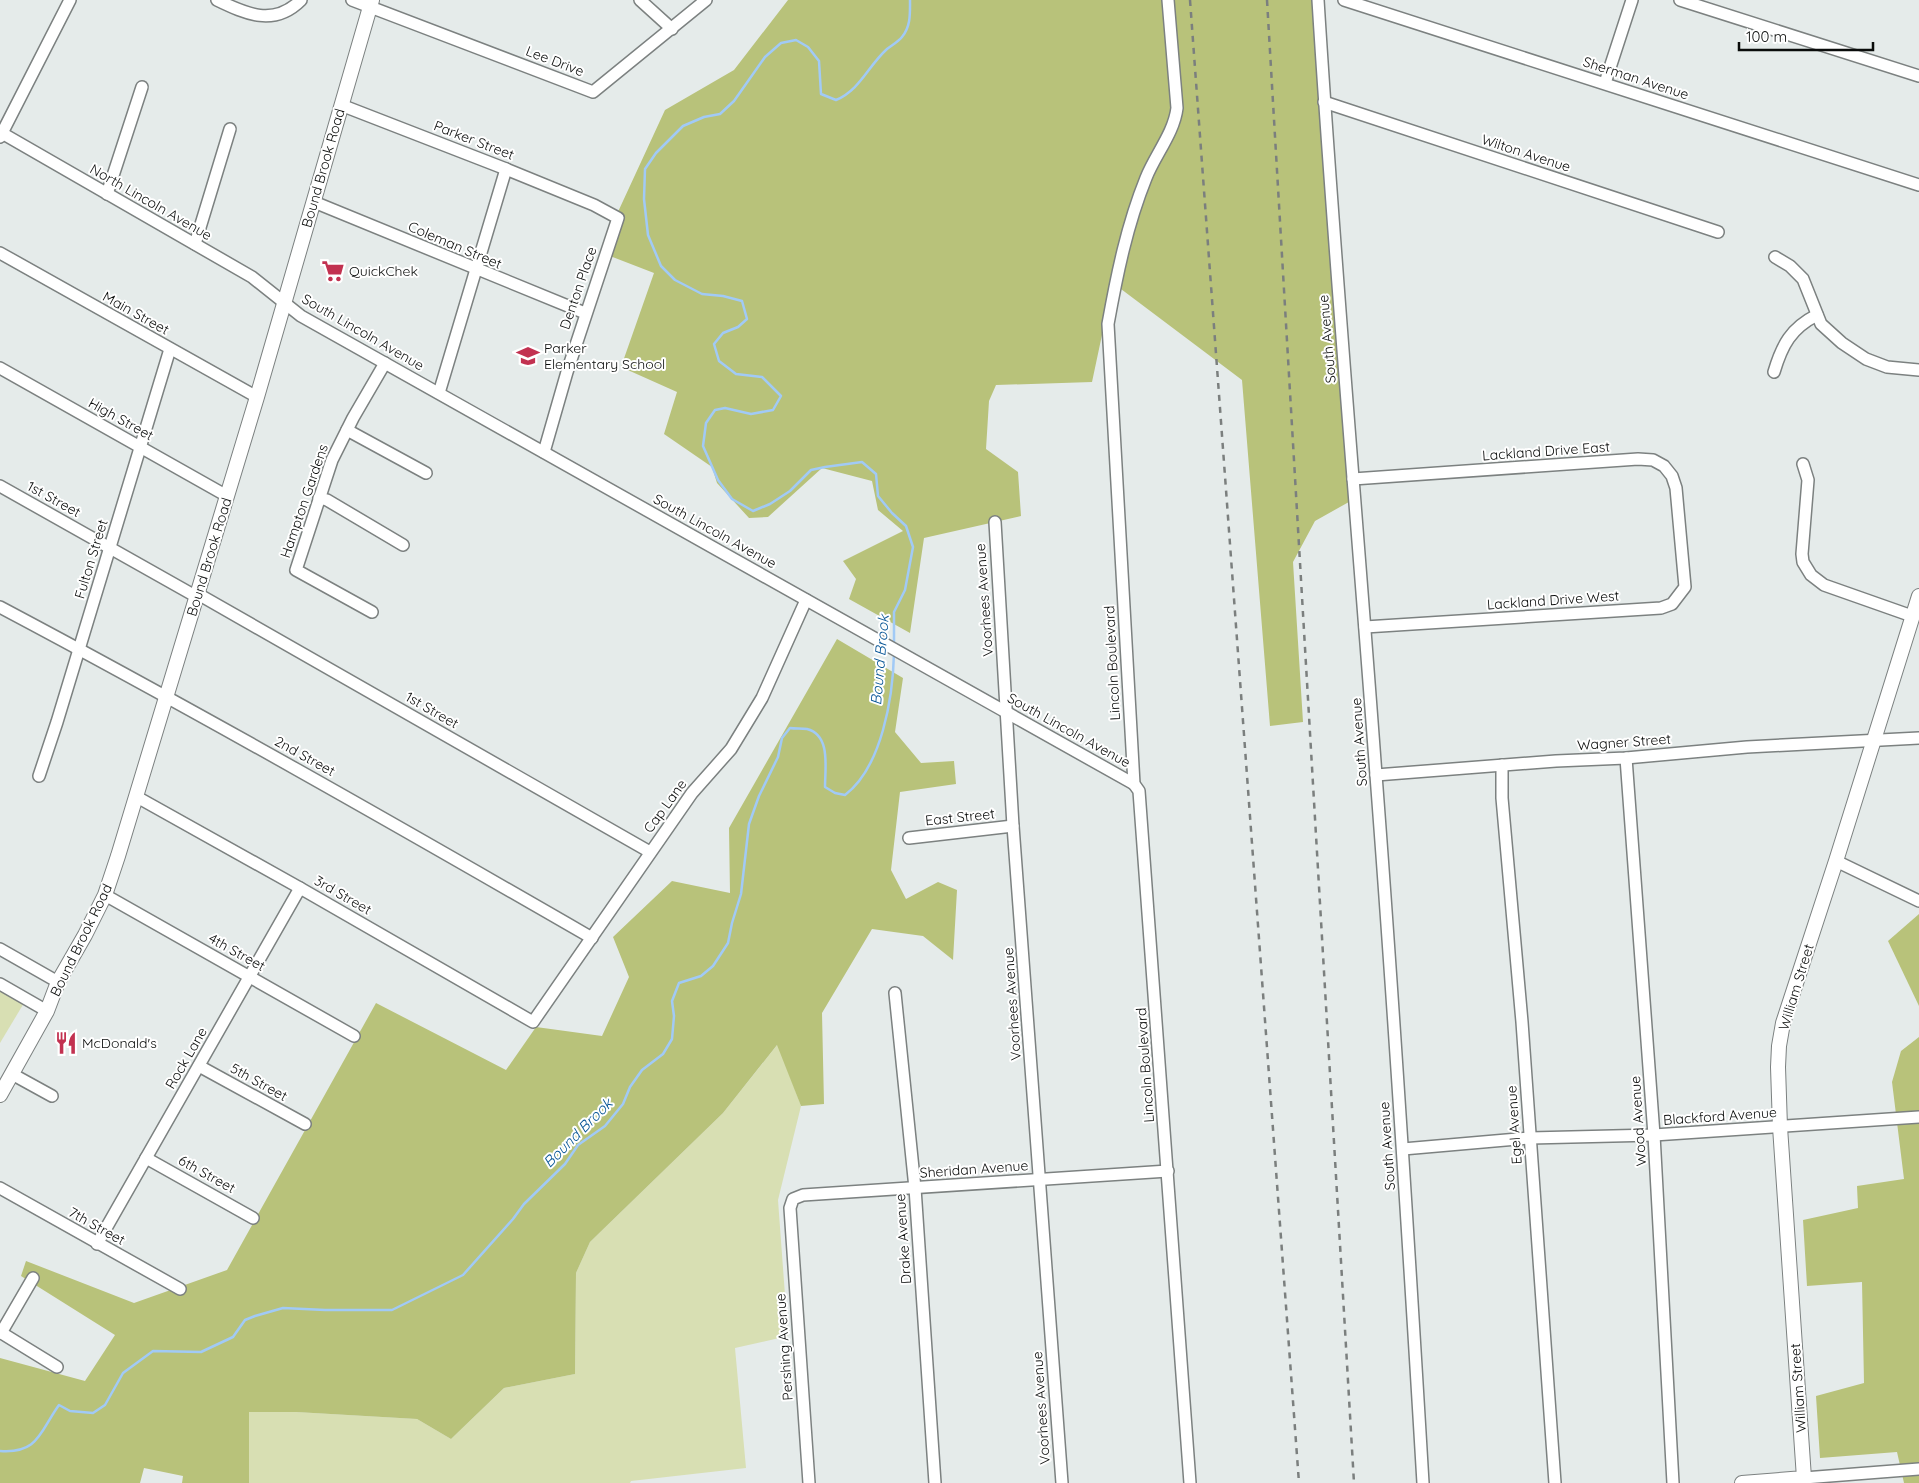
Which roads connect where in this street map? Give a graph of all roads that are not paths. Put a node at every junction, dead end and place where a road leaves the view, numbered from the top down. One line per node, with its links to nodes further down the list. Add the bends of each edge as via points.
1 (70, 0): 20 (street)
2 (217, 0): 3 (street, via 255,16 267,17 295,6)
3 (301, 0)
4 (352, 0): 12 (street)
5 (640, 0): 13 (street)
6 (706, 0): 13 (street, Lee Drive)
7 (1168, 0): 70 (street, Lincoln Boulevard, via 1177,108 1175,119 1130,221 1108,324)
8 (1318, 0): 17 (street, South Avenue)
9 (1344, 0): 15 (street, Sherman Avenue)
10 (1632, 0): 15 (street)
11 (1680, 0): 14 (street)
12 (372, 3): 13 (street, Lee Drive, via 593,92); 18 (main road, Bound Brook Road)
13 (672, 29)
14 (1919, 76)
15 (1605, 84): 22 (street, Sherman Avenue)
16 (142, 87): 23 (street)
17 (1324, 102): 26 (street, Wilton Avenue); 46 (street, South Avenue)
18 (341, 104): 21 (street, Parker Street); 24 (main road, Bound Brook Road)
19 (230, 129): 27 (street)
20 (1, 134): 23 (street, North Lincoln Avenue)
21 (506, 168): 25 (street, Parker Street); 30 (street)
22 (1919, 186)
23 (107, 194): 27 (street, North Lincoln Avenue)
24 (314, 202): 30 (street, Coleman Street); 31 (main road, Bound Brook Road)
25 (594, 205): 32 (street, Denton Place, via 618,218)
26 (1718, 232)
27 (195, 244): 31 (street, North Lincoln Avenue, via 252,277)
28 (0, 253): 34 (street, Main Street)
29 (1776, 257): 33 (street, via 1802,279)
30 (476, 270): 32 (street, Coleman Street); 39 (street)
31 (284, 302): 35 (street, South Lincoln Avenue, via 301,316); 40 (main road, Bound Brook Road)
32 (585, 313): 43 (street, Denton Place)
33 (1818, 315): 37 (street, via 1821,324 1866,359 1887,367); 38 (street, via 1804,322 1790,336)
34 (170, 349): 40 (street, Main Street); 42 (street, Fulton Street)
35 (385, 362): 39 (street, South Lincoln Avenue); 41 (street, Hampton Gardens)
36 (0, 368): 42 (street, High Street)
37 (1919, 370)
38 (1774, 372)
39 (440, 393): 43 (street, South Lincoln Avenue)
40 (257, 397): 48 (main road, Bound Brook Road)
41 (347, 430): 45 (street); 49 (street, Hampton Gardens)
42 (140, 448): 48 (street, High Street); 53 (street, Fulton Street)
43 (544, 452): 56 (street, South Lincoln Avenue)
44 (1803, 464): 59 (street, via 1808,480 1802,554 1811,575 1824,585)
45 (426, 474)
46 (1353, 479): 51 (street, Lackland Drive East, via 1653,460 1672,476); 60 (street, South Avenue)
47 (0, 486): 53 (street, 1st Street)
48 (227, 496): 54 (main road, Bound Brook Road)
49 (319, 498): 52 (street); 58 (street, Hampton Gardens, via 296,570)
50 (995, 522): 63 (street, Voorhees Avenue)
51 (1682, 538): 60 (street, Lackland Drive West, via 1685,587 1672,604 1661,608)
52 (403, 545)
53 (110, 548): 54 (street, 1st Street); 61 (street, Fulton Street)
54 (198, 595): 62 (main road, Bound Brook Road); 74 (street, 1st Street)
55 (1919, 596): 59 (main road, William Street)
56 (806, 600): 63 (street, South Lincoln Avenue); 74 (street, Cap Lane, via 762,698 731,749 692,793)
57 (0, 607): 61 (street, 2nd Street)
58 (372, 612)
59 (1912, 616): 65 (main road, William Street)
60 (1365, 627): 68 (street, South Avenue)
61 (80, 649): 62 (street, 2nd Street); 69 (street, Fulton Street)
62 (167, 697): 71 (main road, Bound Brook Road); 79 (street, 2nd Street)
63 (1006, 712): 70 (street, South Lincoln Avenue); 72 (street, Voorhees Avenue)
64 (1919, 738): 65 (street, Wagner Street)
65 (1873, 740): 66 (street, Wagner Street); 75 (main road, William Street)
66 (1626, 758): 67 (street, Wagner Street); 95 (street, Wood Avenue)
67 (1502, 765): 68 (street, Wagner Street); 96 (street, Egel Avenue)
68 (1376, 775): 97 (street, South Avenue)
69 (39, 776)
70 (1134, 784): 99 (street, Lincoln Boulevard, via 1139,791)
71 (137, 797): 76 (street, 3rd Street); 77 (main road, Bound Brook Road)
72 (1013, 826): 73 (street, East Street); 100 (street, Voorhees Avenue)
73 (909, 838)
74 (650, 852): 79 (street, Cap Lane)
75 (1836, 861): 78 (street); 94 (main road, William Street, via 1783,1023 1778,1068)
76 (300, 888): 81 (street, Rock Lane); 86 (street, 3rd Street)
77 (104, 894): 81 (street, 4th Street); 82 (main road, Bound Brook Road, via 85,936)
78 (1919, 901)
79 (592, 938): 86 (street, Cap Lane)
80 (0, 949): 82 (street)
81 (250, 976): 87 (street, 4th Street); 88 (street, Rock Lane)
82 (58, 982): 85 (main road, Bound Brook Road)
83 (0, 984): 85 (street)
84 (895, 993): 102 (street, Drake Avenue)
85 (47, 1011): 89 (main road, Bound Brook Road)
86 (533, 1022)
87 (354, 1036)
88 (199, 1066): 93 (street, 5th Street); 98 (street, Rock Lane)
89 (12, 1074): 90 (main road, Bound Brook Road); 91 (street)
90 (0, 1095)
91 (52, 1096)
92 (1919, 1117): 94 (street, Blackford Avenue)
93 (305, 1124)
94 (1780, 1126): 95 (street, Blackford Avenue); 111 (main road, William Street)
95 (1654, 1135): 96 (street, Blackford Avenue); 118 (street, Wood Avenue)
96 (1530, 1138): 97 (street, Blackford Avenue); 117 (street, Egel Avenue)
97 (1403, 1148): 116 (street, South Avenue)
98 (146, 1158): 104 (street, 6th Street); 105 (street, Rock Lane)
99 (1168, 1170): 100 (street, Sheridan Avenue); 115 (street, Lincoln Boulevard)
100 (1038, 1180): 102 (street, Sheridan Avenue); 114 (street, Voorhees Avenue)
101 (0, 1188): 105 (street, 7th Street)
102 (915, 1188): 103 (street, Sheridan Avenue, via 803,1195 793,1199); 113 (street, Drake Avenue)
103 (790, 1208): 112 (street, Pershing Avenue)
104 (254, 1218)
105 (97, 1244): 107 (street, 7th Street)
106 (33, 1278): 108 (street)
107 (180, 1289)
108 (0, 1333): 109 (street)
109 (57, 1368)
110 (1919, 1469): 111 (street)
111 (1805, 1480): 119 (main road)
112 (809, 1483)
113 (936, 1483)
114 (1062, 1483)
115 (1190, 1483)
116 (1423, 1483)
117 (1555, 1483)
118 (1673, 1483)
119 (1742, 1483)

